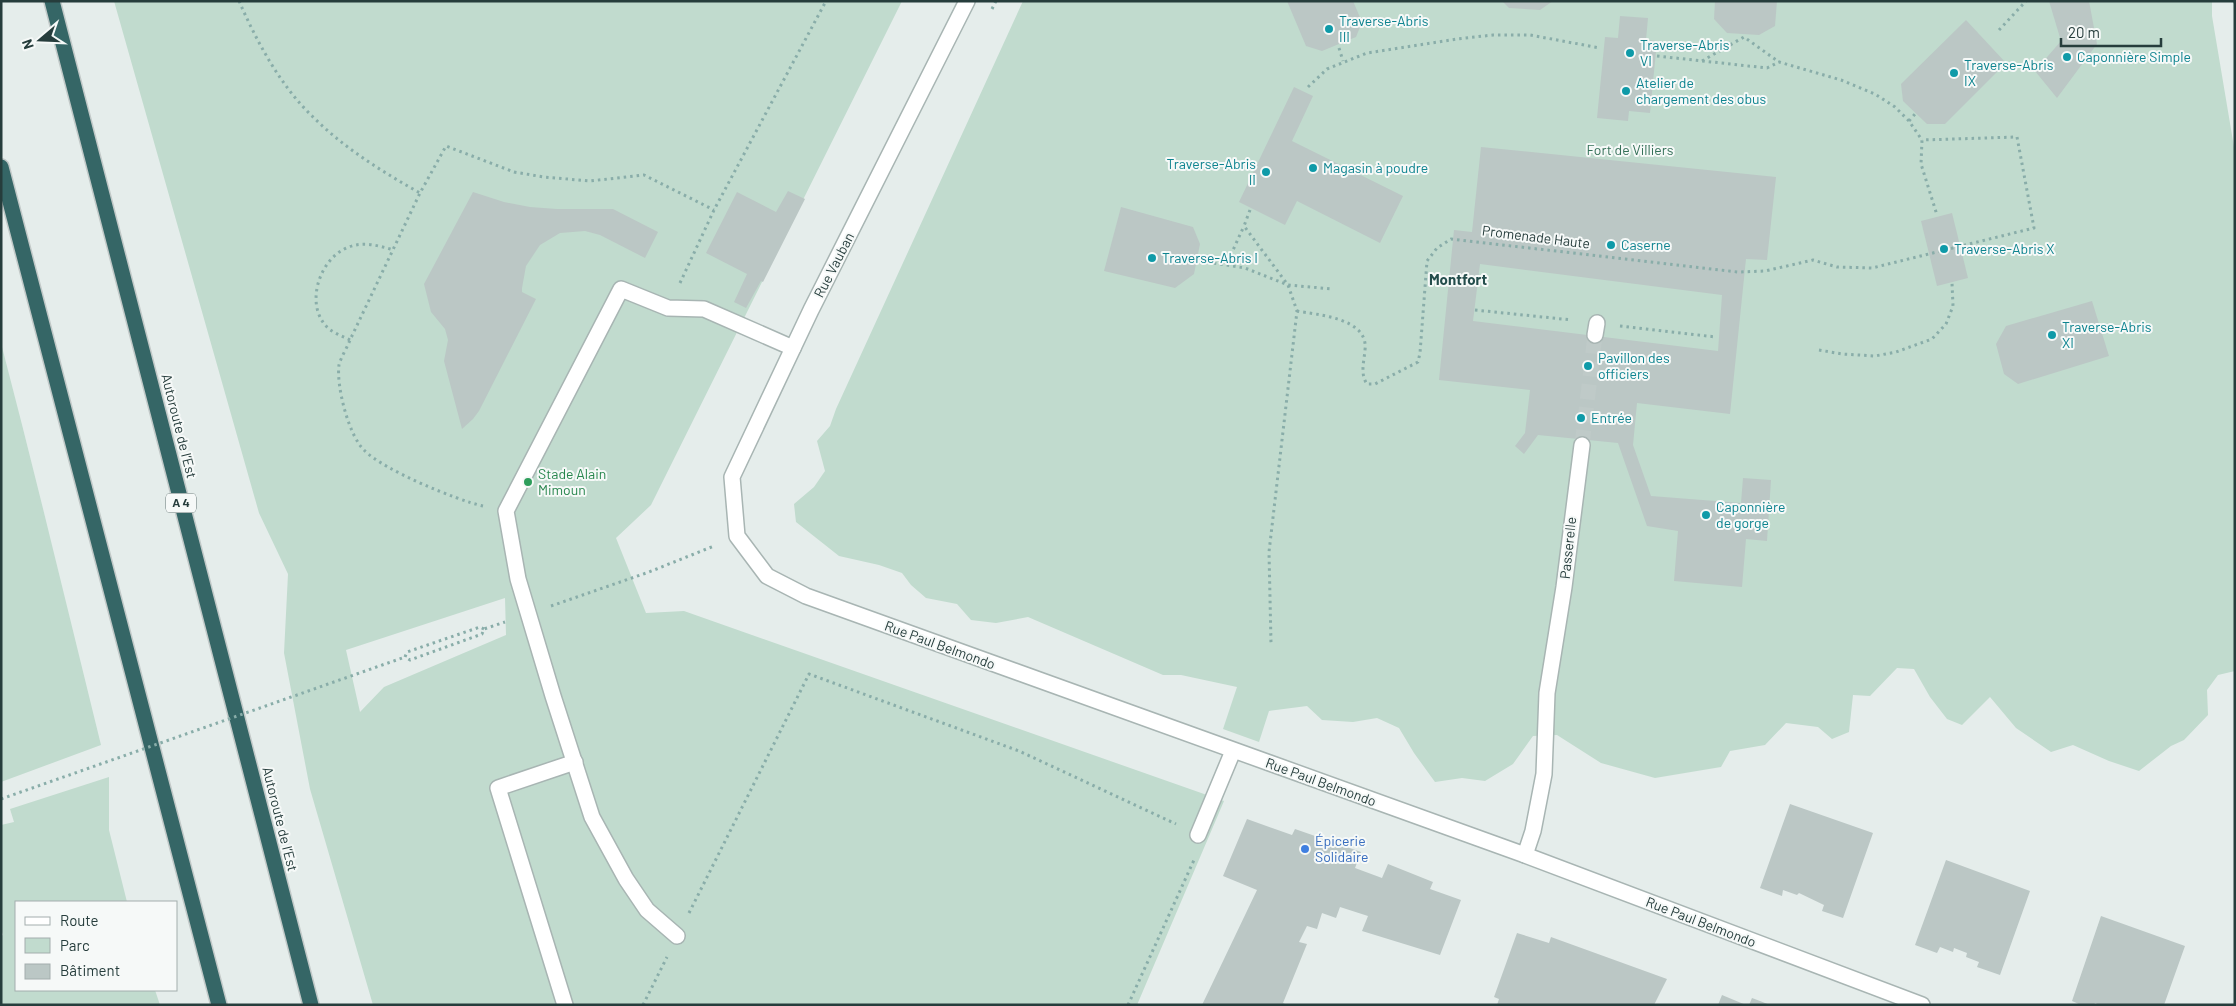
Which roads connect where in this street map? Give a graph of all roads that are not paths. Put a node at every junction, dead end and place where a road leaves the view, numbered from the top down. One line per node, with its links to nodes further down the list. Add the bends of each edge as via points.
1 (52, 1): 13 (highway, Autoroute de l’Est / A 4)
2 (967, 1): 4 (street, Rue Vauban)
3 (1, 167): 12 (highway)
4 (793, 348): 6 (street, Rue Vauban, via 732,478); 8 (street, via 704,309 668,308 621,289 506,511 518,579)
5 (1582, 445): 10 (street, Passerelle, via 1547,693 1544,774)
6 (737, 536): 7 (street, Rue Paul Belmondo, via 767,576 806,596)
7 (1233, 751): 9 (street); 10 (street, Rue Paul Belmondo)
8 (575, 762): 11 (street, via 592,817 626,879 647,910); 14 (street, via 498,788)
9 (1198, 835)
10 (1525, 855): 15 (street, Rue Paul Belmondo)
11 (677, 936)
12 (219, 1005)
13 (311, 1005)
14 (565, 1005)
15 (1922, 1005)

